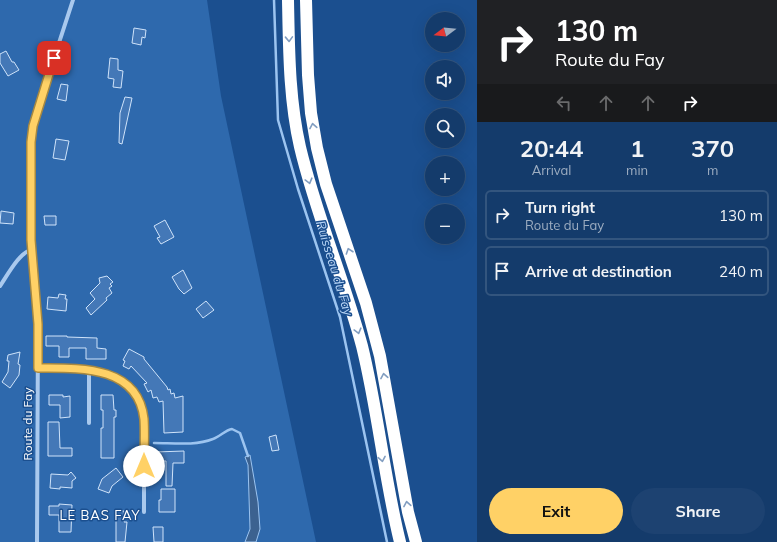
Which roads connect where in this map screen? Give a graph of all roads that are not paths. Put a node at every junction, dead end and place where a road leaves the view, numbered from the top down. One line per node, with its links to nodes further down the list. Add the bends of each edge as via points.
1 (73, 0): 4 (street, Route du Fay, via 33,126 30,157)
2 (288, 0): 11 (highway, one-way to 11, via 291,79 300,146 362,346)
3 (306, 0): 12 (highway, one-way to 3, via 408,512 380,356 317,148 308,75)
4 (32, 250): 5 (street, via 22,255); 6 (street, Route du Fay, via 38,324)
5 (0, 286)
6 (38, 368): 7 (street); 10 (street, Route du Fay)
7 (89, 370): 8 (street); 9 (street, via 113,375 127,385 138,400 144,420)
8 (89, 423)
9 (144, 512)
10 (37, 542)
11 (400, 542)
12 (416, 542)

